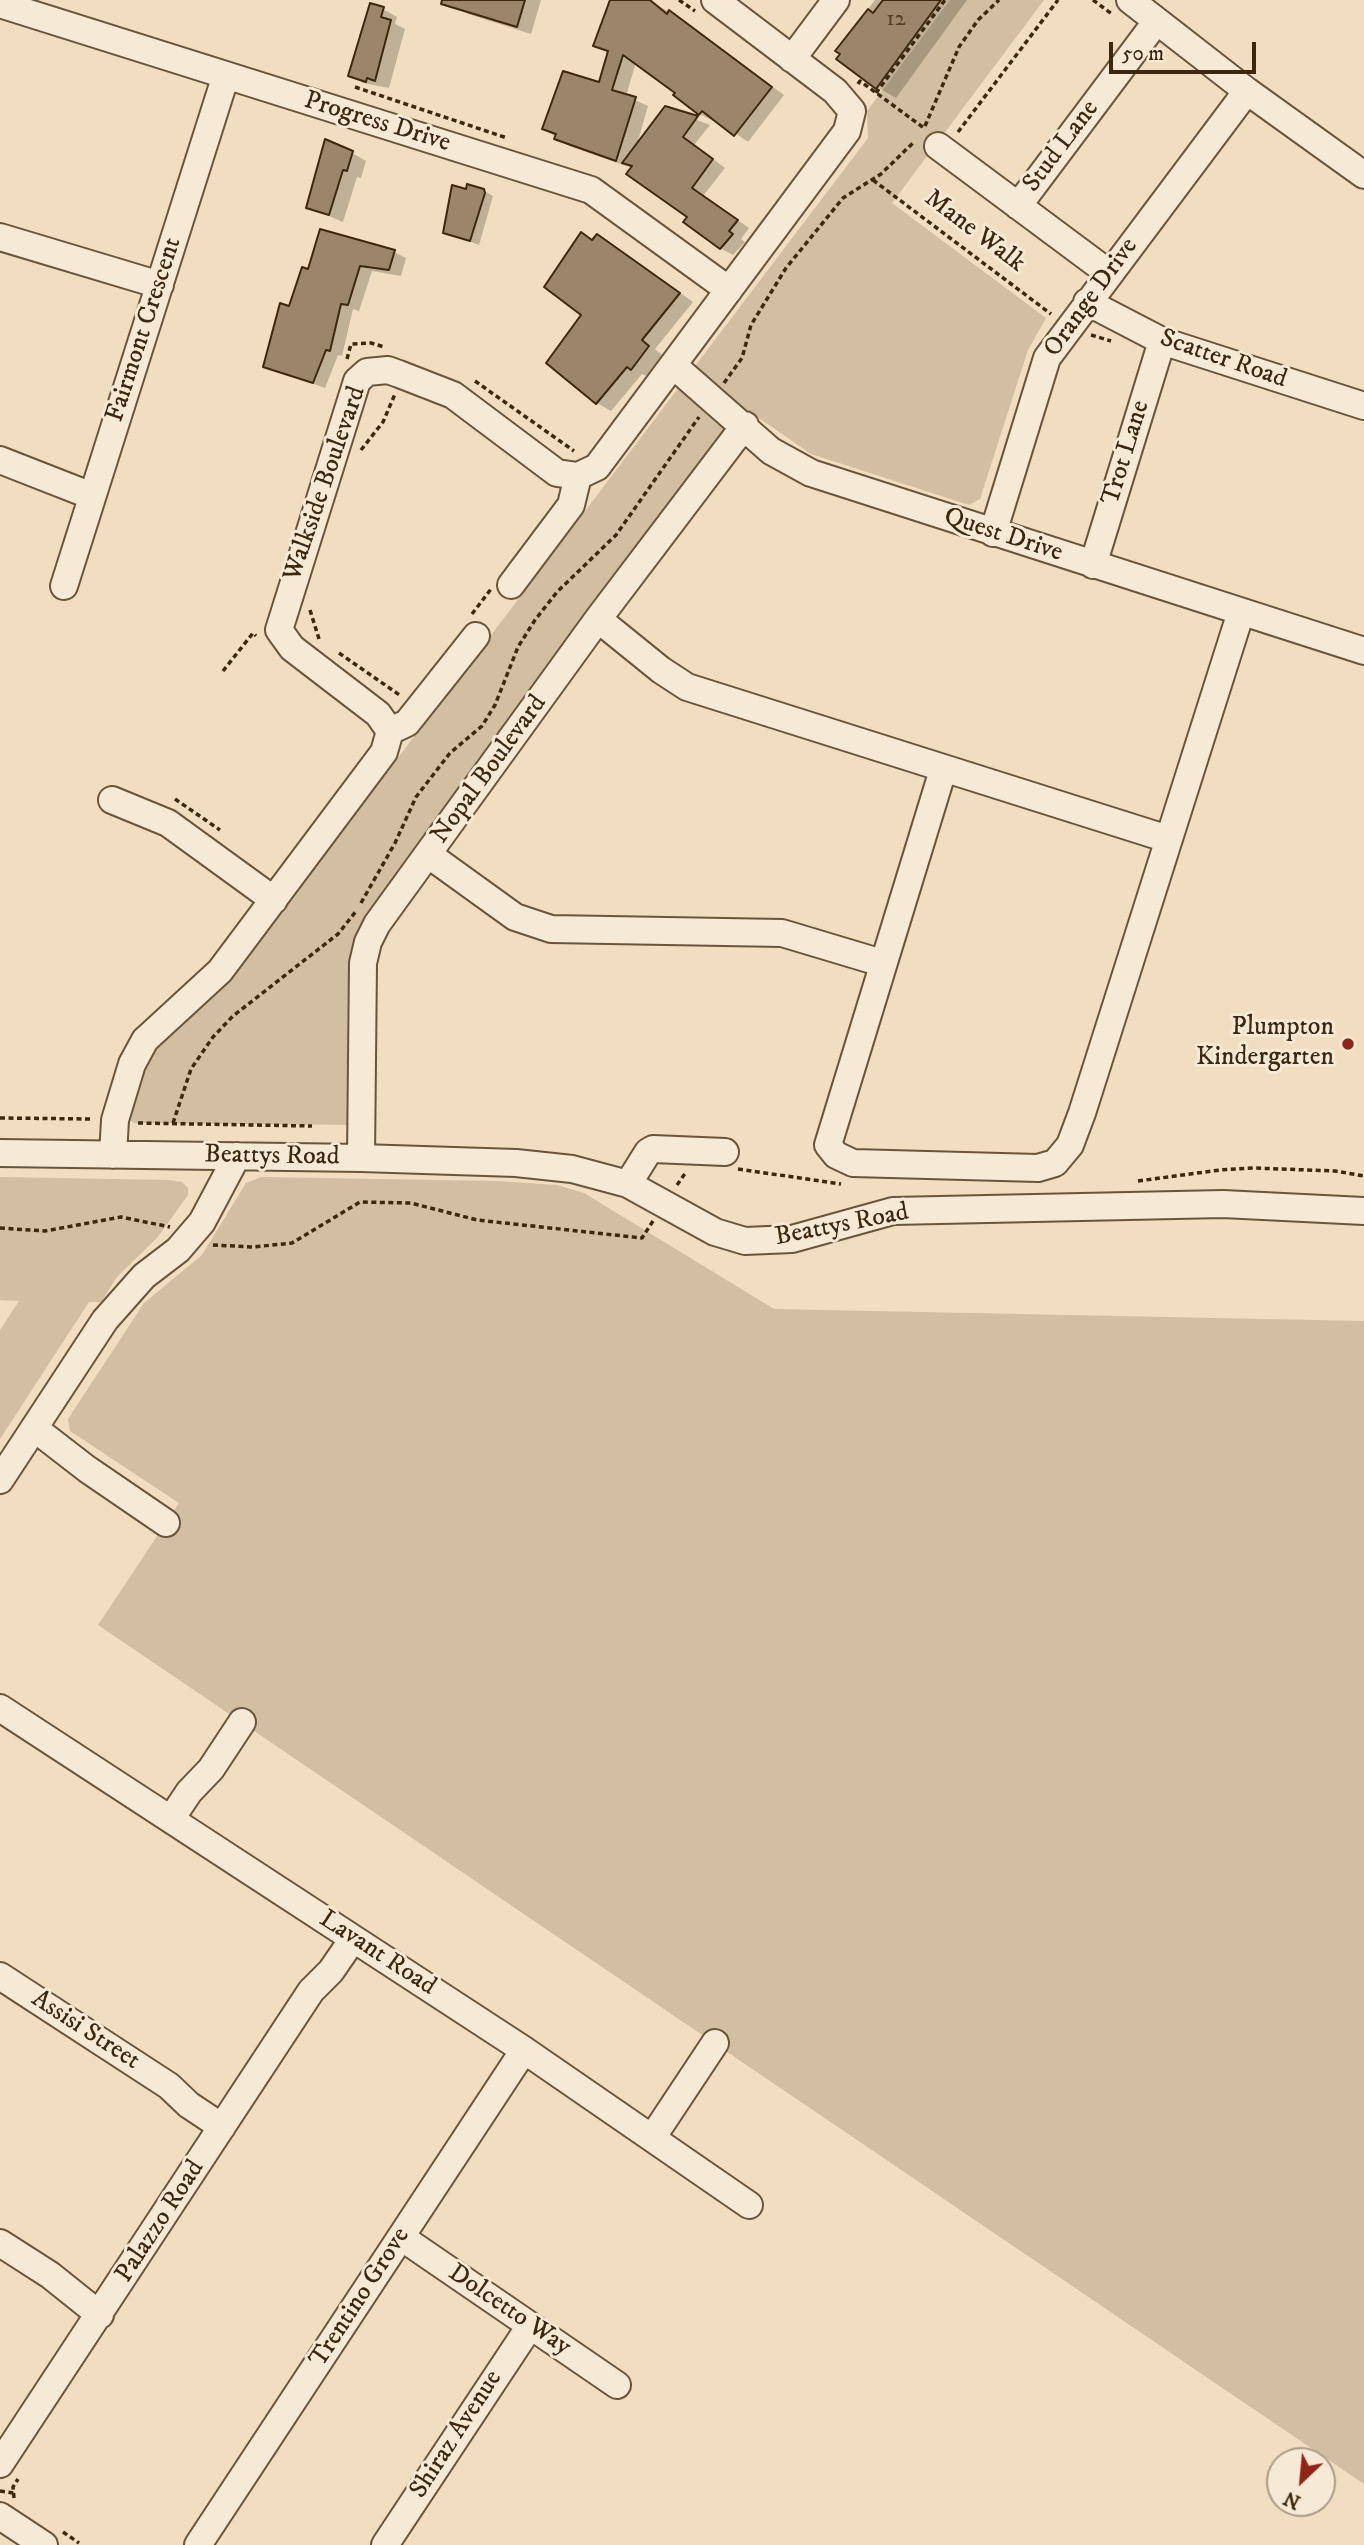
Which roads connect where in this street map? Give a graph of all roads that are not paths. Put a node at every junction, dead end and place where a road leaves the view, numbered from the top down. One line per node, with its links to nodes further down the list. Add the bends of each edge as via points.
1 (715, 0): 6 (street)
2 (836, 0): 6 (street)
3 (1130, 0): 5 (street)
4 (0, 4): 7 (street, Progress Drive)
5 (1156, 22): 8 (street); 11 (street, Stud Lane)
6 (792, 59): 15 (street, via 835,91 852,111 847,131)
7 (226, 75): 14 (street, Fairmont Crescent); 15 (street, Progress Drive, via 591,190)
8 (1247, 91): 10 (street); 13 (street, Orange Drive)
9 (942, 148): 11 (street)
10 (1364, 175)
11 (1018, 206): 13 (street)
12 (0, 237): 14 (street)
13 (1110, 274): 16 (street, Orange Drive)
14 (160, 285): 23 (street, Fairmont Crescent)
15 (729, 290): 18 (street)
16 (1087, 302): 17 (street, Scatter Road); 24 (street, Orange Drive, via 1041,370)
17 (1162, 341): 19 (street, Scatter Road); 25 (street, Trot Lane)
18 (673, 365): 20 (street, Quest Drive); 22 (street, via 597,467)
19 (1364, 406)
20 (745, 425): 24 (street, Quest Drive, via 771,451 811,473); 29 (street, Nopal Boulevard)
21 (0, 460): 23 (street)
22 (579, 476): 26 (street, via 571,505); 32 (street, Walkside Boulevard, via 557,472 453,395 388,370 367,372 357,381 279,629 292,648 378,714)
23 (92, 496): 27 (street, Fairmont Crescent)
24 (993, 533): 25 (street, Quest Drive)
25 (1093, 565): 28 (street, Quest Drive)
26 (511, 585)
27 (64, 586)
28 (1241, 612): 31 (street, Quest Drive); 35 (street)
29 (598, 619): 33 (street, via 687,687); 36 (street, Nopal Boulevard)
30 (476, 636): 32 (street, via 407,723)
31 (1364, 651)
32 (390, 731): 37 (street, via 384,752)
33 (943, 770): 35 (street); 38 (street)
34 (112, 800): 37 (street, via 168,823)
35 (1168, 839): 38 (street, via 1082,1113 1070,1145 1055,1163 1038,1168 853,1163 836,1156 828,1145 834,1119)
36 (429, 855): 38 (street, via 515,917 551,929 782,933); 43 (street, Nopal Boulevard, via 377,924 363,963)
37 (274, 900): 41 (street, via 220,971 145,1040 132,1064 115,1120)
38 (882, 963)
39 (725, 1152): 44 (street, via 653,1149)
40 (0, 1153): 41 (street, Beattys Road)
41 (113, 1155): 42 (street, Beattys Road)
42 (224, 1156): 43 (street, Beattys Road); 46 (street, via 198,1208 173,1240 123,1284 105,1320)
43 (361, 1158): 44 (street, Beattys Road, via 572,1168)
44 (628, 1184): 45 (street, Beattys Road, via 715,1232 745,1241 792,1239 893,1211 1223,1205)
45 (1364, 1210)
46 (31, 1433): 47 (street); 48 (street)
47 (0, 1480)
48 (166, 1523)
49 (0, 1708): 51 (street, Lavant Road)
50 (242, 1722): 51 (street, via 212,1769 189,1792)
51 (177, 1823): 52 (street, Lavant Road)
52 (348, 1935): 55 (street, Lavant Road); 56 (street, Palazzo Road, via 322,1965 311,1991)
53 (0, 1976): 56 (street, Assisi Street, via 169,2086 195,2096)
54 (715, 2043): 57 (street)
55 (524, 2050): 57 (street, Lavant Road); 59 (street, Trentino Grove)
56 (225, 2122): 61 (street, Palazzo Road)
57 (652, 2138): 58 (street, Lavant Road)
58 (749, 2205)
59 (401, 2237): 62 (street, Dolcetto Way); 67 (street, Trentino Grove)
60 (0, 2243): 61 (street)
61 (103, 2310): 64 (street, Palazzo Road)
62 (530, 2326): 63 (street, Dolcetto Way); 68 (street, Shiraz Avenue)
63 (617, 2385)
64 (9, 2472)
65 (7, 2508): 66 (street)
66 (51, 2537)
67 (198, 2545)
68 (385, 2545)

